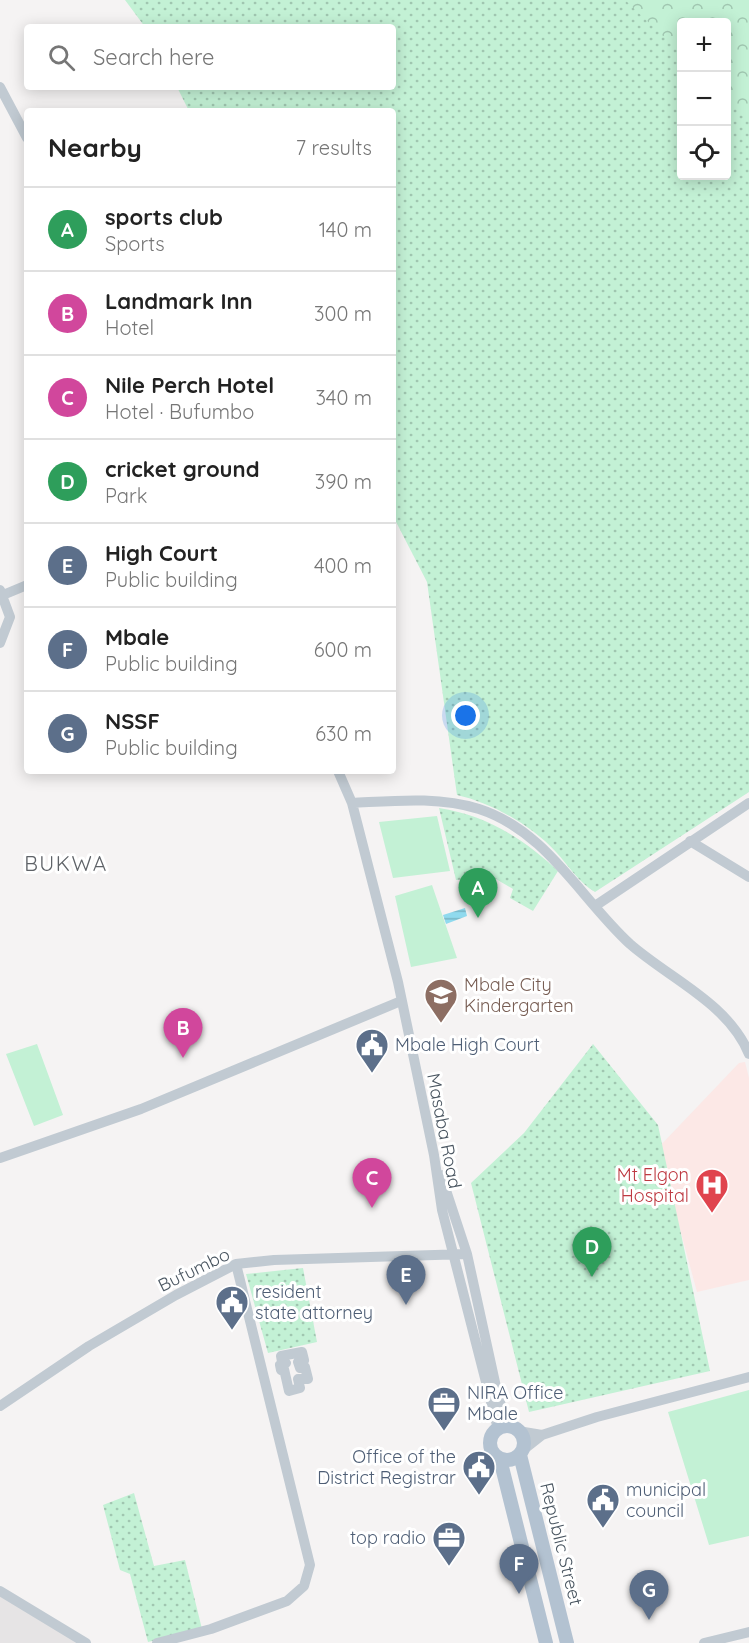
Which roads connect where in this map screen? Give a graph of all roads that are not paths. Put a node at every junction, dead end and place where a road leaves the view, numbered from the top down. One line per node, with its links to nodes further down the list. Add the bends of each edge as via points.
1 (0, 87): 2 (street)
2 (24, 132)
3 (24, 586): 4 (street)
4 (1, 592): 5 (street, via 10,617)
5 (0, 643)
6 (339, 774): 7 (street, Masaba Road)
7 (352, 802): 11 (street, via 423,800 479,809 529,836); 12 (street, Masaba Road)
8 (749, 803): 9 (street)
9 (690, 841): 10 (street); 11 (street)
10 (749, 877)
11 (595, 906): 13 (street, via 630,943 722,1014)
12 (401, 1001): 14 (street, Masaba Road); 15 (street, via 141,1109)
13 (749, 1054)
14 (434, 1155): 16 (street); 17 (street, Masaba Road)
15 (0, 1158)
16 (467, 1254): 17 (street, Bufumbo); 22 (street)
17 (453, 1256): 18 (street, Bufumbo); 22 (street, Masaba Road)
18 (236, 1264): 21 (street, Bufumbo, via 89,1346); 29 (street, via 310,1565 308,1576 304,1586 287,1600 211,1629)
19 (302, 1352): 19 (street, via 304,1360 298,1362 300,1368 305,1367 308,1379 298,1379 300,1388 289,1391 280,1365 286,1361 282,1362 281,1356)
20 (749, 1377): 23 (street)
21 (0, 1406)
22 (508, 1429): 23 (street); 24 (main road, via 523,1436); 25 (main road, via 492,1436 493,1453)
23 (542, 1435): 24 (street)
24 (521, 1452): 25 (main road, via 514,1459); 31 (main road, Republic Street)
25 (500, 1458): 30 (main road)
26 (0, 1591): 28 (street)
27 (749, 1632): 32 (street)
28 (86, 1643)
29 (157, 1643)
30 (546, 1643)
31 (567, 1643)
32 (704, 1643)

